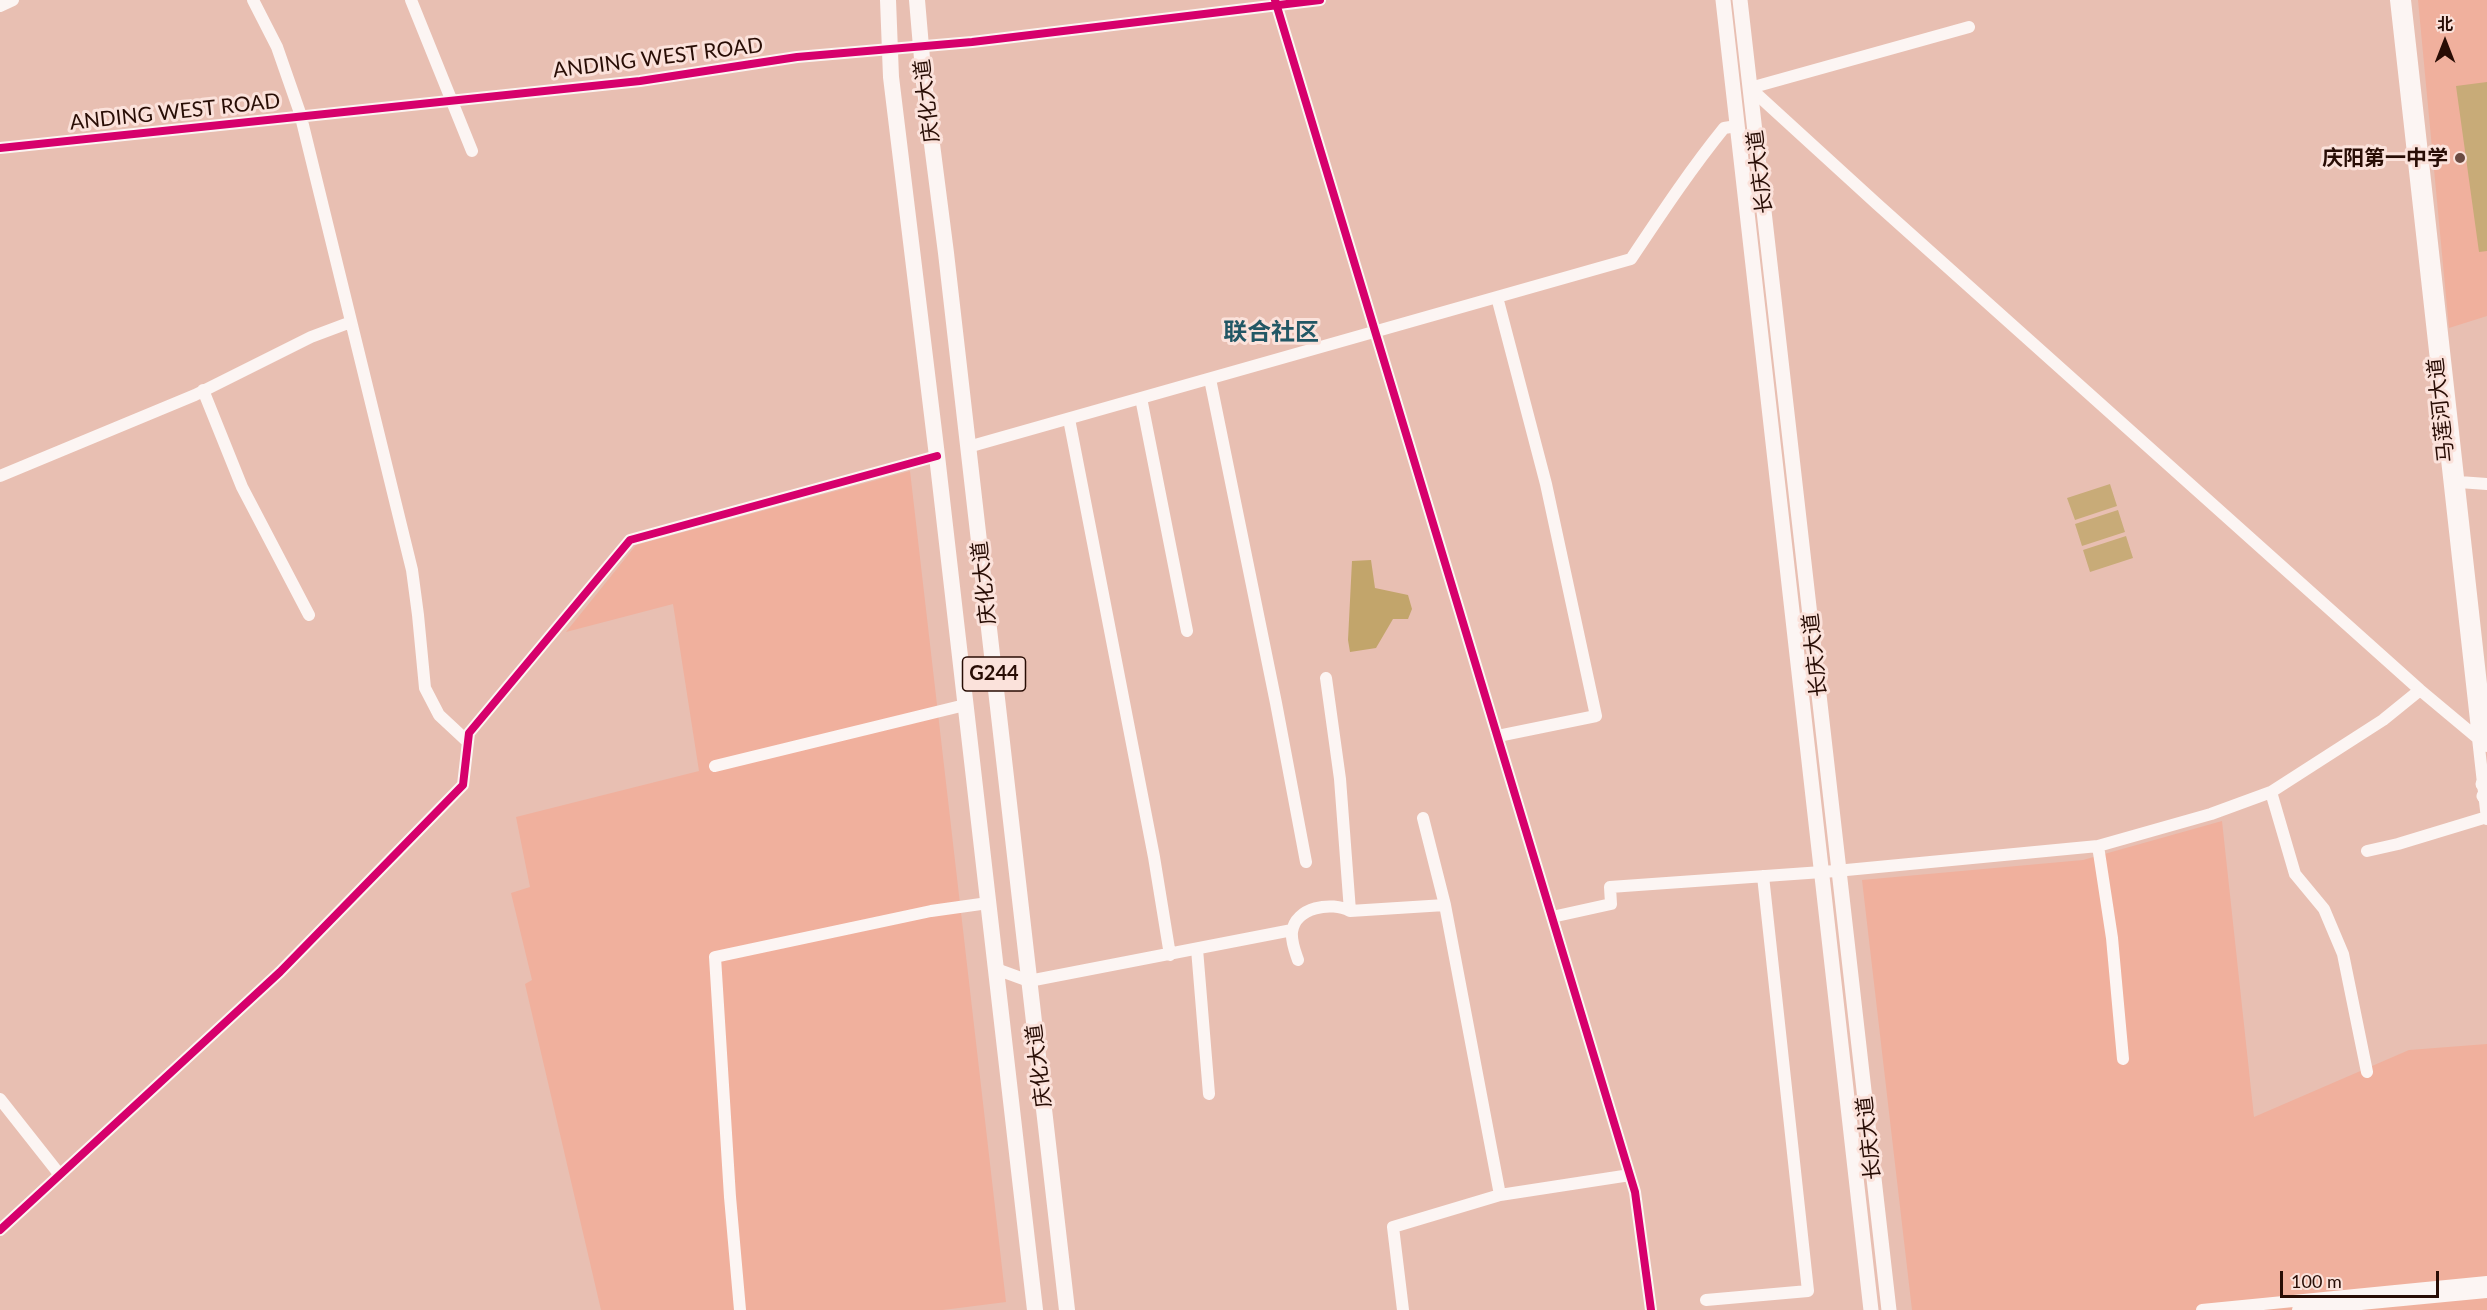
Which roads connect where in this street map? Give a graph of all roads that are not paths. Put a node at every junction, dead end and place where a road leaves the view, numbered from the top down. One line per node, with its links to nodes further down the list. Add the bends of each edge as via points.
1 (13, 0): 13 (street)
2 (253, 0): 19 (street, via 277,47)
3 (411, 0): 18 (street)
4 (888, 0): 16 (highway, 庆化大道 / G244)
5 (917, 0): 15 (highway, 庆化大道 / G244)
6 (1251, 0): 15 (street, ANDING WEST ROAD)
7 (1320, 0): 12 (street, ANDING WEST ROAD)
8 (1723, 0): 20 (main road, 长庆大道)
9 (1740, 0): 17 (main road, 长庆大道)
10 (2396, 0): 42 (street, 马莲河大道)
11 (2405, 0): 34 (street, 马莲河大道)
12 (1276, 3): 15 (street, ANDING WEST ROAD); 26 (street)
13 (0, 6)
14 (1969, 27): 17 (street)
15 (920, 42): 16 (street, ANDING WEST ROAD); 31 (highway, 庆化大道 / G244)
16 (890, 45): 18 (street, ANDING WEST ROAD, via 640,81); 32 (highway, 庆化大道 / G244)
17 (1750, 88): 39 (street); 52 (main road, 长庆大道)
18 (451, 96): 19 (street, ANDING WEST ROAD); 23 (street)
19 (300, 113): 21 (street, ANDING WEST ROAD); 22 (street, ANDING WEST ROAD); 25 (street)
20 (1737, 126): 24 (street, via 1724,129 1708,149 1631,259); 53 (main road, 长庆大道)
21 (0, 140)
22 (0, 148)
23 (472, 151)
24 (1497, 297): 26 (street); 41 (street, via 1546,484 1596,716)
25 (351, 322): 28 (street, via 311,337); 43 (street, via 412,570 425,688 439,715)
26 (1376, 330): 27 (street); 41 (street)
27 (1210, 379): 29 (street); 51 (street)
28 (203, 390): 33 (street); 36 (street, via 242,487)
29 (1141, 398): 30 (street); 37 (street)
30 (1069, 419): 31 (street); 61 (street)
31 (968, 447): 64 (highway, 庆化大道 / G244)
32 (937, 456): 40 (highway, 庆化大道 / G244); 43 (street, via 630,540 469,733)
33 (0, 476)
34 (2458, 482): 35 (street); 42 (street, 马莲河大道)
35 (2487, 484)
36 (309, 615)
37 (1187, 631)
38 (1326, 678): 57 (street, via 1340,779)
39 (2420, 690): 42 (street); 46 (street, via 2383,720)
40 (965, 705): 44 (street); 55 (highway, 庆化大道 / G244)
41 (1498, 736): 58 (street)
42 (2484, 741): 45 (street, 马莲河大道)
43 (468, 742): 69 (street, via 463,785 280,972)
44 (715, 766)
45 (2485, 790): 48 (street, 马莲河大道)
46 (2271, 792): 49 (street, via 2211,814); 66 (street, via 2295,874 2324,909 2339,943)
47 (1423, 818): 56 (street)
48 (2487, 818): 50 (street)
49 (2098, 846): 52 (street); 65 (street, via 2112,938)
50 (2367, 851)
51 (1306, 862)
52 (1839, 870): 53 (street); 84 (main road, 长庆大道)
53 (1822, 872): 54 (street); 83 (main road, 长庆大道)
54 (1763, 876): 58 (street, via 1610,887 1611,904); 76 (street, via 1808,1291)
55 (988, 903): 63 (highway, 庆化大道 / G244); 77 (street, via 931,911 715,957)
56 (1445, 905): 57 (street); 71 (street)
57 (1350, 911): 59 (street, via 1340,905 1314,909)
58 (1552, 917): 70 (street)
59 (1292, 930): 60 (street); 62 (street)
60 (1197, 950): 61 (street); 67 (street)
61 (1170, 955): 64 (street)
62 (1298, 960)
63 (996, 969): 64 (street); 78 (highway, 庆化大道 / G244)
64 (1029, 981): 79 (highway, 庆化大道 / G244)
65 (2123, 1059)
66 (2367, 1072)
67 (1209, 1094)
68 (0, 1099): 69 (street)
69 (60, 1175): 73 (street)
70 (1630, 1175): 71 (street); 82 (street)
71 (1500, 1195): 72 (street)
72 (1396, 1226): 80 (street); 81 (street)
73 (0, 1230)
74 (2487, 1282): 85 (street)
75 (2487, 1292): 86 (street)
76 (1706, 1300)
77 (740, 1310)
78 (1035, 1310)
79 (1067, 1310)
80 (1403, 1310)
81 (1410, 1310)
82 (1651, 1310)
83 (1871, 1310)
84 (1889, 1310)
85 (2202, 1310)
86 (2298, 1310)

